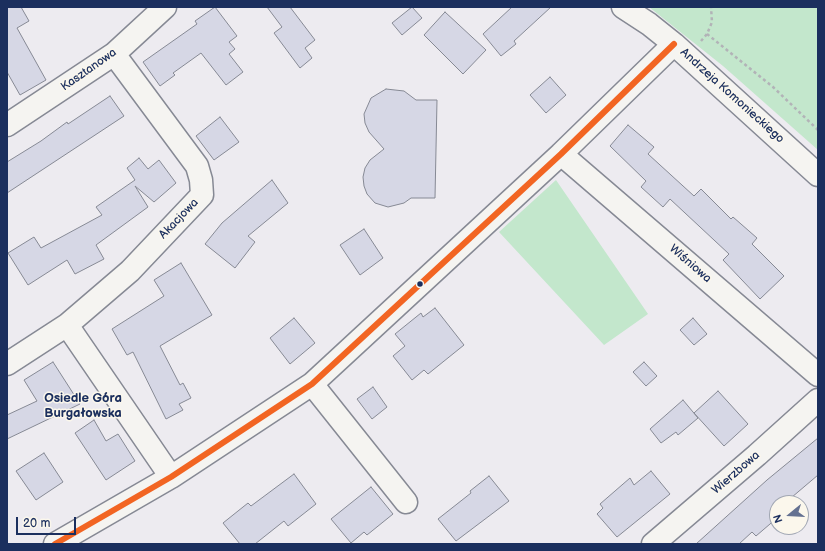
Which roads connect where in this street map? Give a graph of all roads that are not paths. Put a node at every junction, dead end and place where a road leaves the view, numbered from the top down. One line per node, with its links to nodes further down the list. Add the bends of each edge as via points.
1 (165, 7): 4 (street, Kasztanowa)
2 (623, 7): 3 (street, Andrzeja Komonieckiego, via 650,24)
3 (674, 44): 6 (street); 7 (street, Andrzeja Komonieckiego)
4 (114, 54): 5 (street, Kasztanowa); 8 (street, Akacjowa, via 197,166 202,195 130,270)
5 (7, 125)
6 (561, 154): 10 (street, Wiśniowa); 11 (street)
7 (818, 175)
8 (68, 325): 9 (street, Akacjowa); 13 (street)
9 (7, 364)
10 (818, 375)
11 (312, 384): 13 (street); 14 (street)
12 (818, 400): 16 (street, Wierzbowa)
13 (171, 477): 15 (street)
14 (406, 502)
15 (55, 544)
16 (653, 544)

